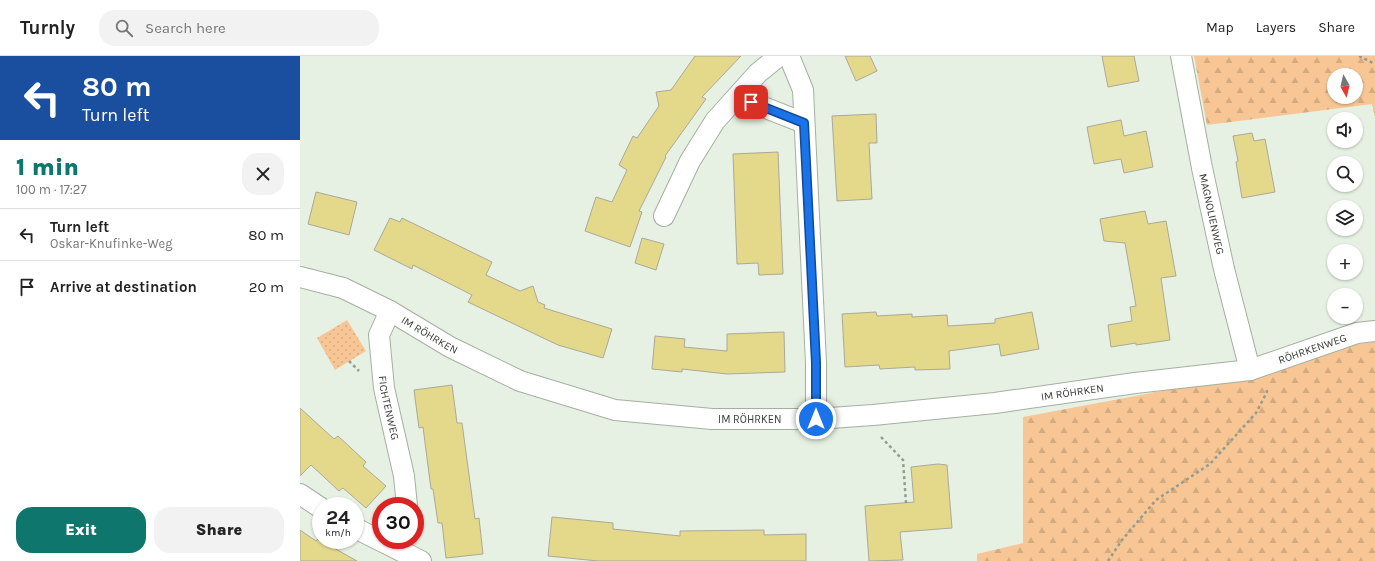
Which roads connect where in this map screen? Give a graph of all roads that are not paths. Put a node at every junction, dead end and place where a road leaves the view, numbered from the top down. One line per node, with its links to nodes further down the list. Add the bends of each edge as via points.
1 (779, 56): 4 (street, via 758,73)
2 (789, 56): 5 (street, via 802,90)
3 (1180, 56): 10 (street, MAGNOLIENWEG, via 1221,254)
4 (738, 96): 5 (street); 6 (street, via 715,121 690,161)
5 (804, 123): 11 (street, via 816,363)
6 (664, 216)
7 (300, 277): 8 (street, IM RÖHRKEN, via 343,288)
8 (390, 312): 11 (street, IM RÖHRKEN, via 450,347 520,381 614,410 712,419); 13 (street, FICHTENWEG, via 379,336 384,388 404,476)
9 (1375, 331): 10 (street, RÖHRKENWEG, via 1357,333)
10 (1257, 368): 11 (street, IM RÖHRKEN, via 996,403)
11 (816, 419)
12 (300, 494): 14 (street)
13 (406, 497)
14 (312, 502)
15 (404, 549): 16 (street)
16 (421, 561)

